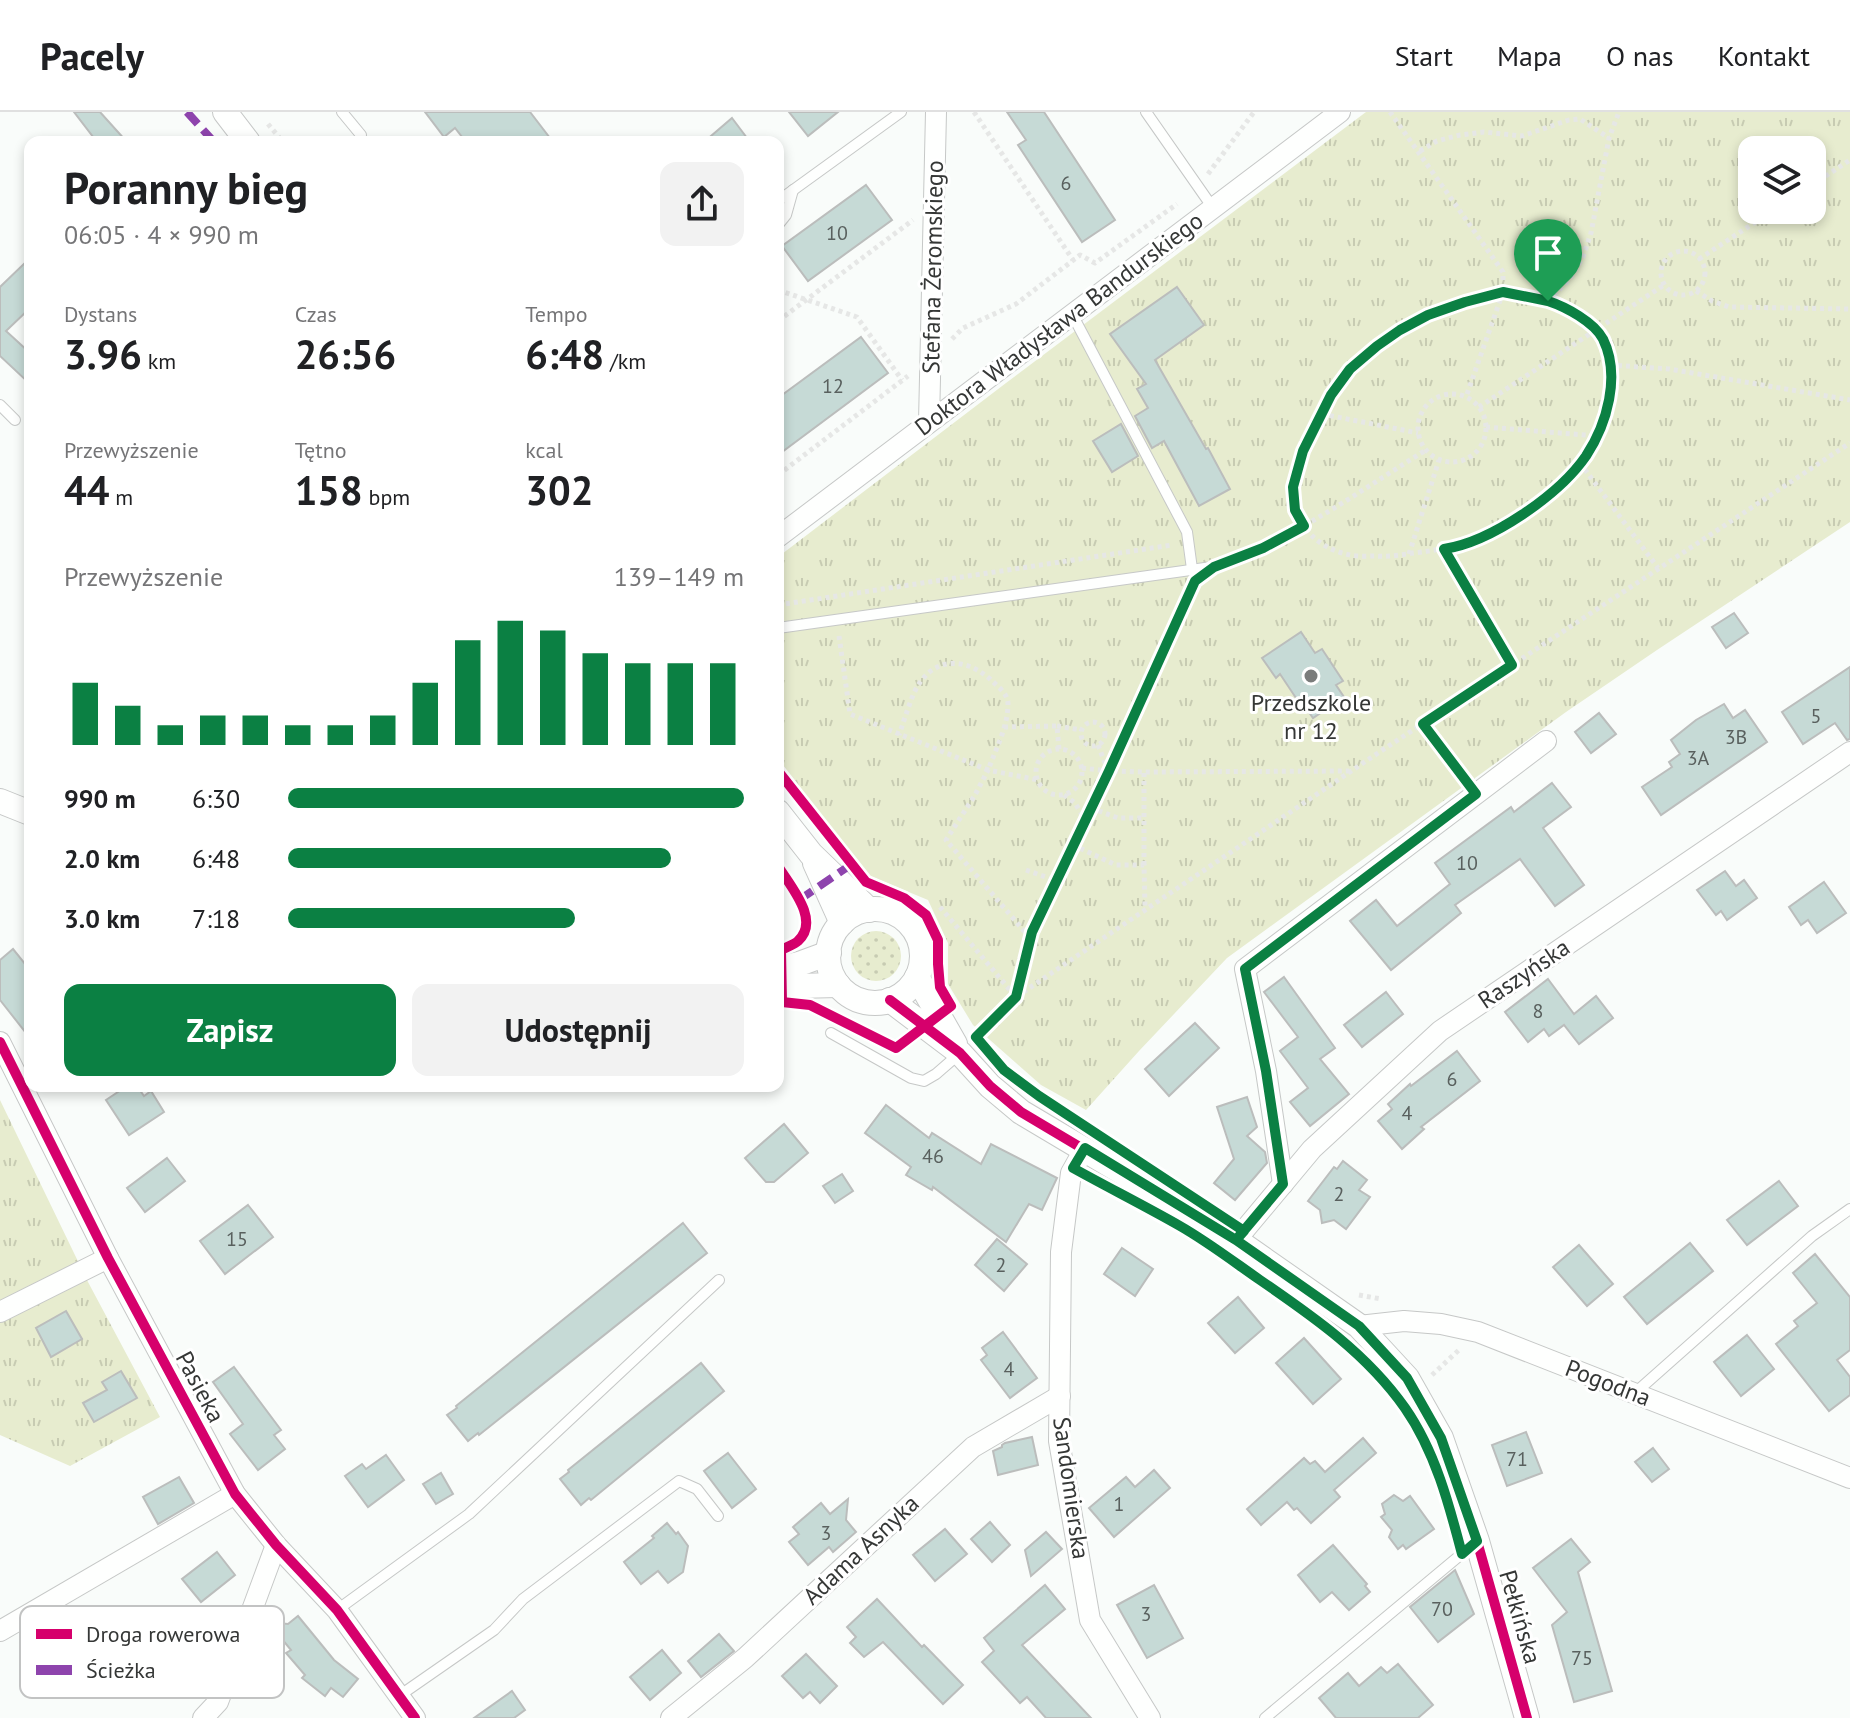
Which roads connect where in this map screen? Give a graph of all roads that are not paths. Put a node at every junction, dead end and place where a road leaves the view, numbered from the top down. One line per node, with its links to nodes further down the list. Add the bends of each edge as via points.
1 (225, 112): 8 (street)
2 (342, 112): 7 (lane)
3 (901, 112): 9 (lane)
4 (936, 112): 16 (street, Stefana Żeromskiego)
5 (1146, 112): 11 (lane)
6 (1340, 112): 11 (street, Doktora Władysława Bandurskiego)
7 (361, 135)
8 (243, 136)
9 (793, 190): 10 (lane); 12 (lane)
10 (784, 197)
11 (1213, 208): 13 (street, Doktora Władysława Bandurskiego)
12 (784, 218)
13 (1072, 314): 16 (street, Doktora Władysława Bandurskiego); 19 (lane, via 1187,532)
14 (0, 405): 15 (lane)
15 (15, 420)
16 (929, 422): 17 (street, Doktora Władysława Bandurskiego)
17 (784, 532)
18 (1219, 566): 19 (lane)
19 (1192, 569): 20 (lane)
20 (784, 624)
21 (1546, 741): 41 (street, via 1245,969)
22 (1850, 752): 41 (street, Raszyńska, via 1440,1031 1312,1149)
23 (0, 801): 24 (street)
24 (24, 811)
25 (784, 820): 26 (street)
26 (811, 854): 27 (street); 28 (street)
27 (869, 910): 28 (street); 31 (street, via 891,911 913,927 922,951)
28 (842, 923): 29 (street)
29 (829, 953): 30 (street); 33 (street)
30 (784, 968)
31 (917, 977): 34 (street); 37 (street, Pełkińska)
32 (784, 983): 33 (street)
33 (838, 985): 34 (street, via 860,1000)
34 (890, 1000): 37 (street, Pełkińska)
35 (831, 1033): 37 (lane, via 924,1081)
36 (0, 1042): 38 (street, Pasieka)
37 (960, 1053): 40 (street, Pełkińska, via 1021,1112)
38 (24, 1090)
39 (25, 1092): 44 (street, Pasieka)
40 (1085, 1148): 43 (street, Pełkińska); 49 (street, Sandomierska, via 1071,1173 1061,1252)
41 (1283, 1184): 43 (street, Raszyńska)
42 (1850, 1209): 48 (lane, via 1812,1236)
43 (1236, 1240): 47 (street, Pełkińska)
44 (108, 1258): 46 (street); 51 (street, Pasieka)
45 (719, 1280): 57 (lane, via 469,1514)
46 (0, 1312)
47 (1359, 1326): 48 (street, Pogodna, via 1404,1321 1478,1332); 53 (street, Pełkińska, via 1407,1378 1441,1438)
48 (1635, 1393): 50 (street, Pogodna)
49 (1060, 1396): 64 (street, Adama Asnyka, via 973,1447 745,1658); 65 (street, Sandomierska, via 1059,1441 1090,1620)
50 (1850, 1478)
51 (235, 1494): 54 (street, Pasieka); 55 (street)
52 (718, 1516): 60 (lane, via 697,1489 679,1481 523,1599 494,1630)
53 (1477, 1541): 66 (lane); 67 (street, Pełkińska)
54 (276, 1545): 56 (street); 57 (street, Pasieka)
55 (43, 1606)
56 (253, 1606)
57 (337, 1610): 60 (street, Pasieka)
58 (20, 1619): 59 (street)
59 (0, 1631)
60 (399, 1696): 63 (street, Pasieka)
61 (219, 1698): 62 (street)
62 (203, 1718)
63 (415, 1718)
64 (671, 1718)
65 (1150, 1718)
66 (1265, 1718)
67 (1527, 1718)

